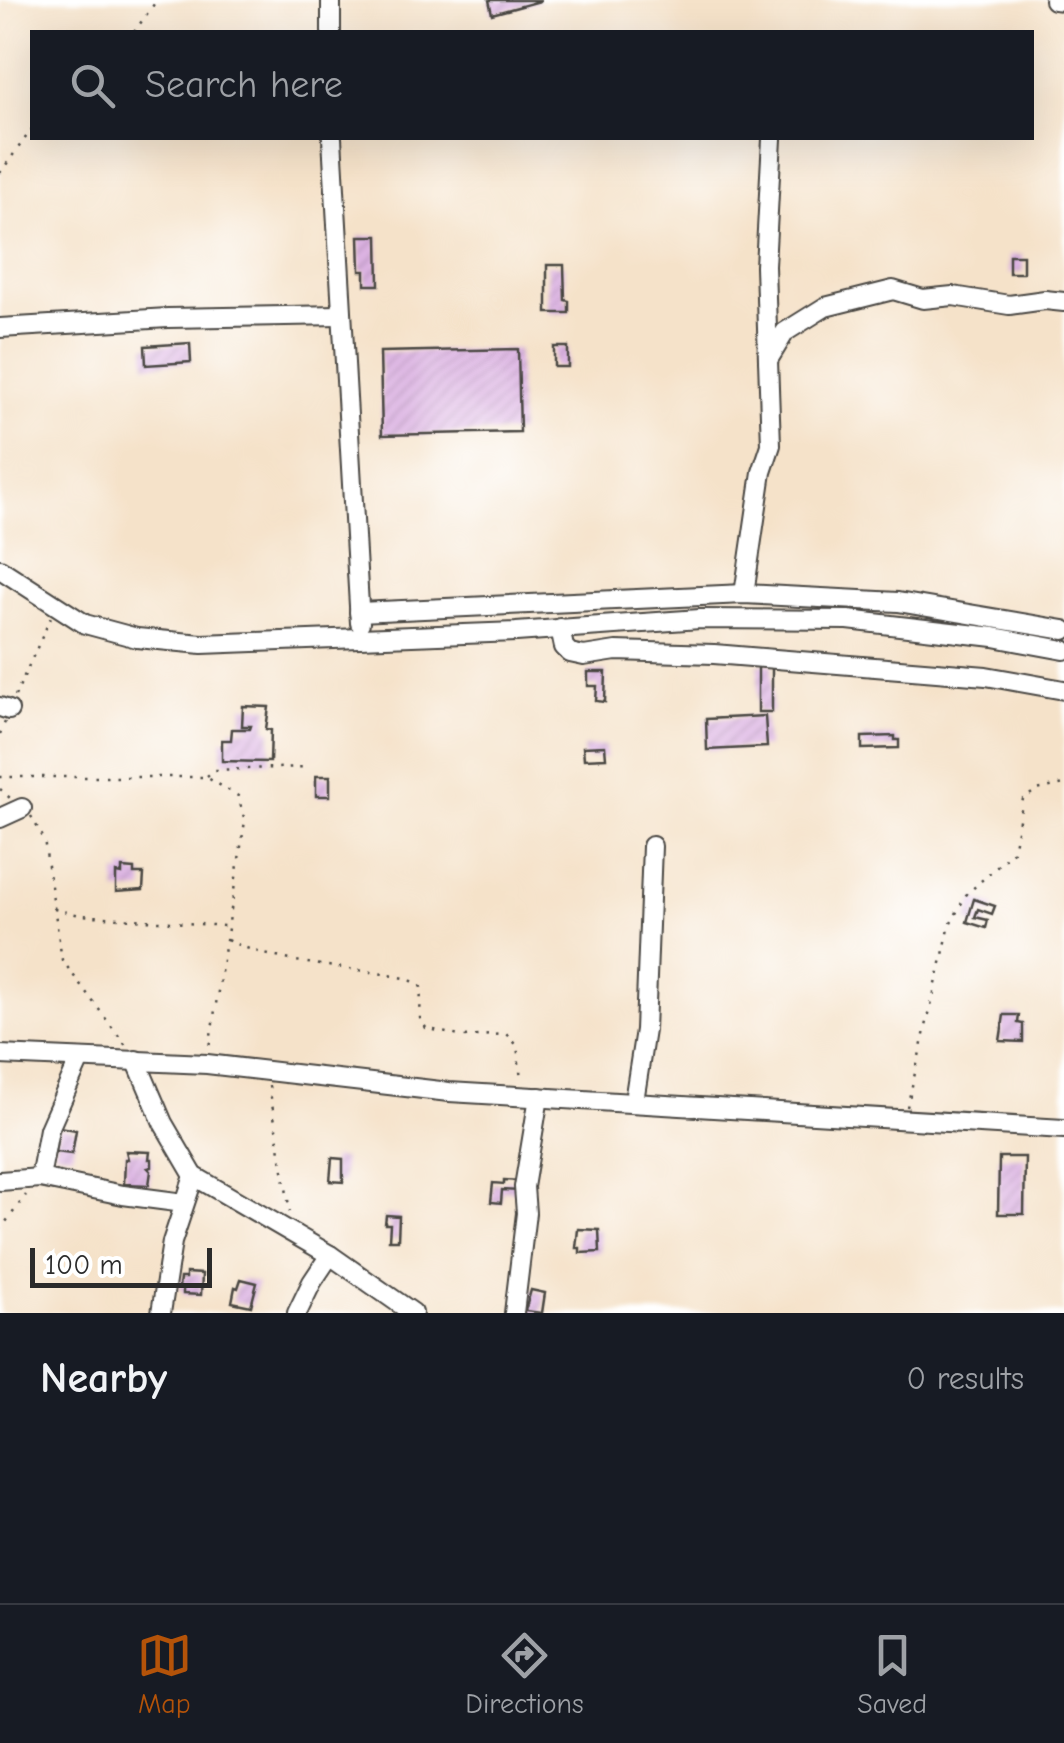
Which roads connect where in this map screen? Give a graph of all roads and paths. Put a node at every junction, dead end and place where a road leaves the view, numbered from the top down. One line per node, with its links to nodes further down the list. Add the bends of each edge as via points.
1 (157, 0): 5 (path)
2 (331, 0): 6 (street)
3 (1054, 0): 4 (street)
4 (1064, 0)
5 (135, 30)
6 (331, 30)
7 (30, 133): 10 (path)
8 (332, 140): 12 (street)
9 (772, 140): 14 (street)
10 (0, 173)
11 (1064, 302): 14 (street, via 922,299 894,290 824,308 785,332)
12 (341, 315): 13 (street); 18 (street)
13 (0, 328)
14 (768, 360): 16 (street, via 771,445)
15 (0, 569): 17 (street)
16 (744, 594): 18 (street); 20 (street, via 898,602)
17 (56, 607): 21 (street, via 86,624 137,638 202,644); 24 (path)
18 (359, 612): 21 (street)
19 (560, 628): 21 (street); 22 (street, via 700,619 848,620); 23 (street, via 564,647 584,656 714,654 986,676)
20 (1064, 630)
21 (360, 638)
22 (1064, 650)
23 (1064, 690)
24 (5, 709): 25 (path)
25 (0, 734)
26 (308, 767): 28 (path, via 214,770)
27 (0, 777): 28 (path)
28 (206, 778): 35 (path, via 238,796 245,822)
29 (1064, 784): 44 (path, via 1023,799 1013,851 966,895 950,925)
30 (0, 789): 31 (path)
31 (22, 808): 32 (street); 34 (path, via 44,839)
32 (0, 818)
33 (652, 846): 43 (street, via 645,1030)
34 (53, 909): 35 (path); 39 (path, via 62,960)
35 (226, 926): 36 (path)
36 (224, 939): 40 (path); 42 (path, via 258,955 409,979 422,987 420,1018 426,1028 463,1037 506,1034 517,1045)
37 (0, 1054): 38 (street)
38 (80, 1059): 39 (street); 47 (street, via 49,1129)
39 (136, 1060): 40 (street); 46 (street)
40 (206, 1064): 41 (street)
41 (267, 1071): 42 (street); 51 (path)
42 (532, 1097): 43 (street); 56 (street)
43 (634, 1101): 44 (street)
44 (904, 1120): 45 (street)
45 (1064, 1129)
46 (194, 1176): 49 (street); 51 (street)
47 (40, 1178): 48 (street); 49 (street); 50 (path)
48 (0, 1181)
49 (184, 1203): 53 (street)
50 (0, 1230)
51 (294, 1233): 52 (street)
52 (330, 1254): 54 (street); 55 (street)
53 (161, 1313)
54 (297, 1313)
55 (413, 1313)
56 (514, 1313)

